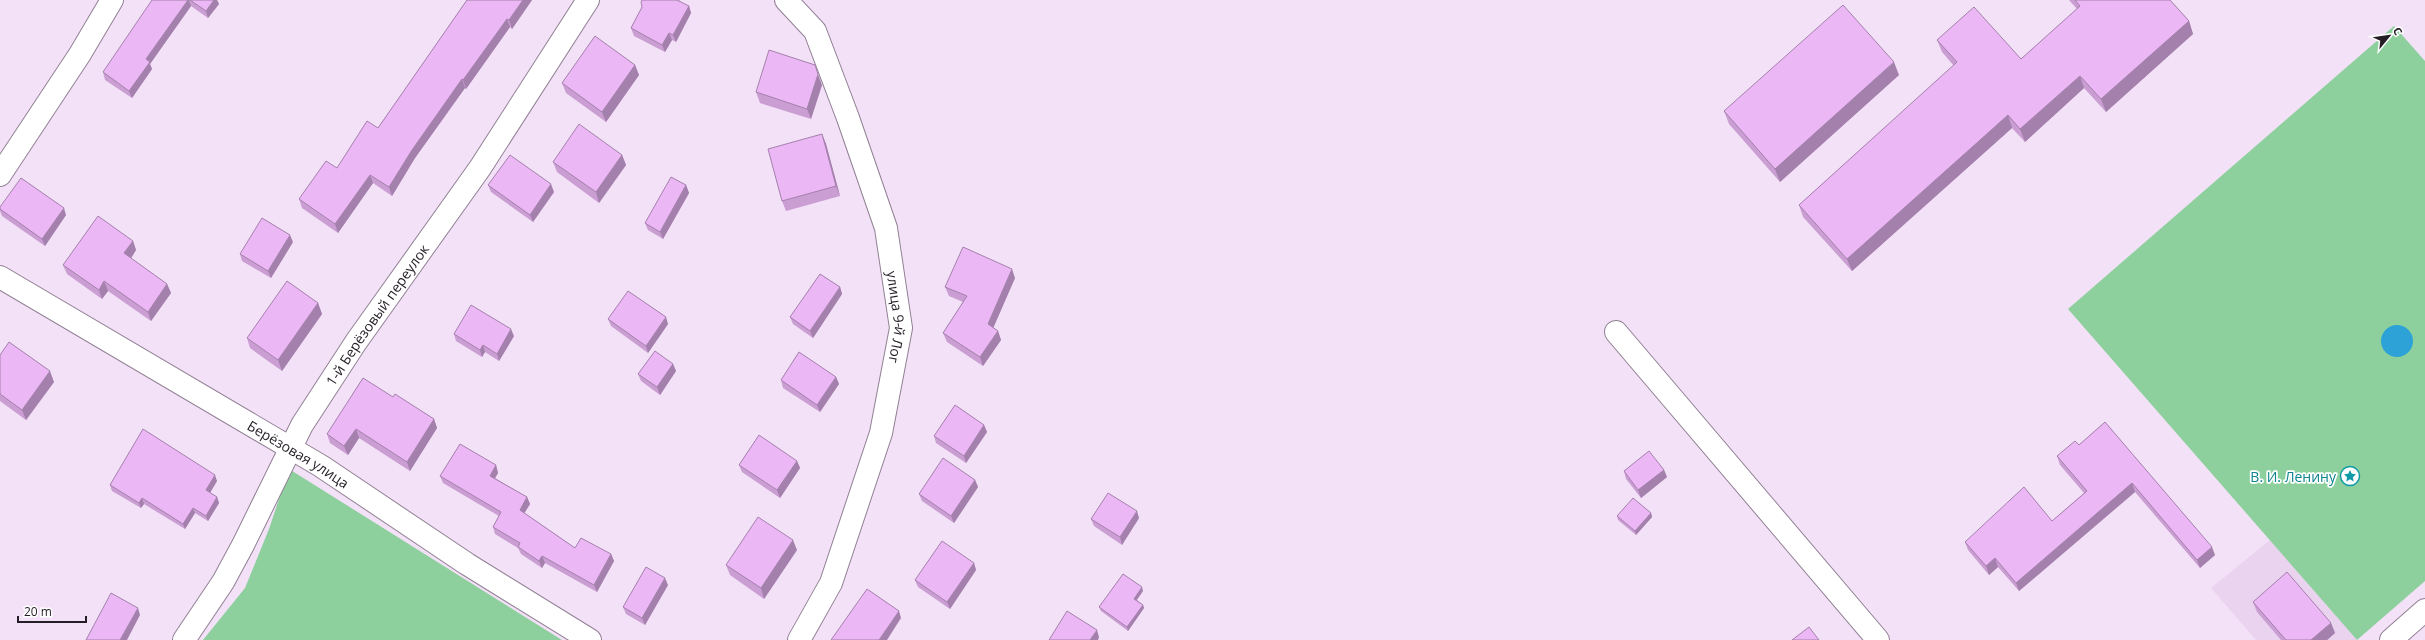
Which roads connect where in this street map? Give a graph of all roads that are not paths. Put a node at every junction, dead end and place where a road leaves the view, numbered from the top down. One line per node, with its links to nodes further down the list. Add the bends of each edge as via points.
1 (112, 0): 4 (street, via 80,54)
2 (588, 0): 7 (street, 1-й Берёзовый переулок, via 480,168 356,342)
3 (786, 0): 11 (street, улица 9-й Лог, via 815,31 850,125 886,228 901,328 881,433 832,583)
4 (0, 175)
5 (0, 277): 7 (street, Берёзовая улица)
6 (1616, 332): 12 (street)
7 (291, 447): 9 (street, 1-й Берёзовый переулок, via 244,545 223,582); 10 (street, Берёзовая улица, via 467,564)
8 (2425, 610): 13 (street)
9 (184, 640)
10 (590, 640)
11 (798, 640)
12 (1878, 640)
13 (2391, 640)

